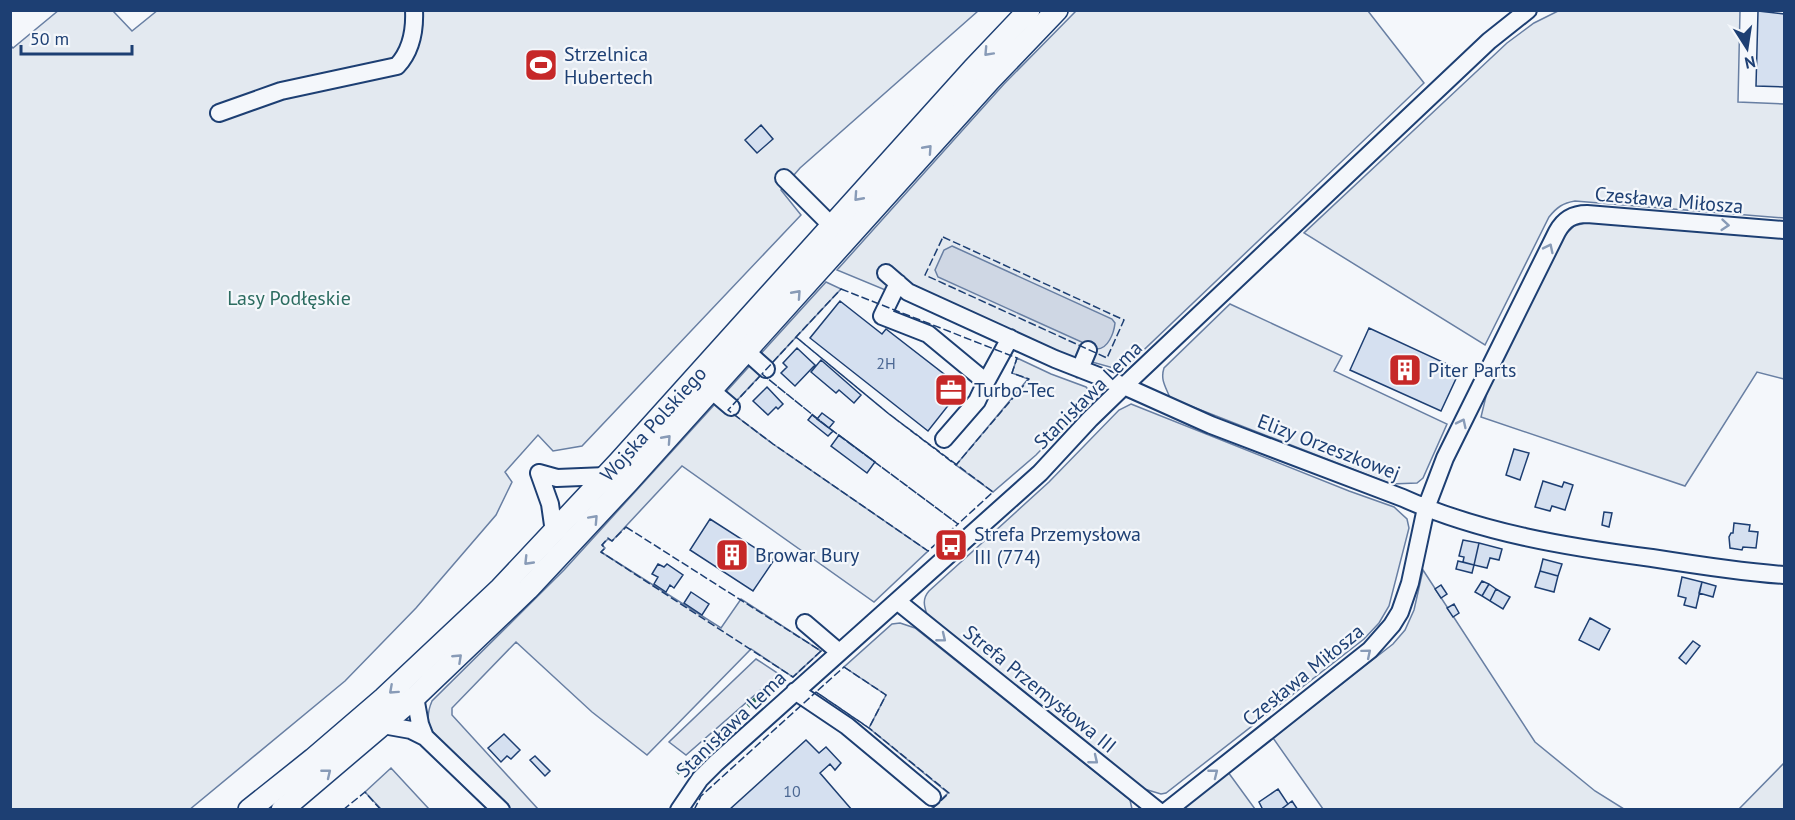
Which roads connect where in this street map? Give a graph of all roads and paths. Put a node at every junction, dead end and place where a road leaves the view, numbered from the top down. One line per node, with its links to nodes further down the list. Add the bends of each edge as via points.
1 (414, 10): 5 (street, via 406,56 397,66 281,91)
2 (1029, 10): 7 (main road, Wojska Polskiego, one-way to 7)
3 (1057, 10): 11 (main road, Wojska Polskiego, one-way to 3)
4 (1528, 10): 15 (street, Stanisława Lema, via 1504,27)
5 (219, 113)
6 (784, 178): 7 (street)
7 (832, 226): 19 (main road, Wojska Polskiego)
8 (1785, 230): 20 (street, Czesława Miłosza, one-way to 8, via 1453,442 1561,224 1569,217 1587,214)
9 (1010, 338): 13 (street, Elizy Orzeszkowej); 14 (street); 14 (street, Elizy Orzeszkowej, via 908,292 892,278 882,316 928,334)
10 (1088, 350): 13 (street)
11 (746, 351): 12 (street); 16 (main road, Wojska Polskiego)
12 (766, 369)
13 (1080, 369): 15 (street, Elizy Orzeszkowej)
14 (986, 382): 18 (street, via 977,401)
15 (1124, 386): 20 (street, Elizy Orzeszkowej, via 1191,417); 23 (street, Stanisława Lema, via 1040,473)
16 (711, 390): 17 (street); 27 (main road, Wojska Polskiego, one-way to 16, via 528,589)
17 (731, 407)
18 (944, 439)
19 (606, 476): 21 (main road, Wojska Polskiego); 21 (street, via 557,478 539,473)
20 (1426, 508): 22 (street, Elizy Orzeszkowej, via 1594,551); 36 (street, Czesława Miłosza, one-way to 20, via 1382,639 1406,599)
21 (554, 532): 31 (main road, Wojska Polskiego, one-way to 31, via 412,672)
22 (1783, 573)
23 (897, 601): 25 (street, Stanisława Lema); 35 (street, Strefa Przemysłowa III, one-way to 35)
24 (805, 623): 25 (street)
25 (839, 652): 26 (street, Stanisława Lema)
26 (795, 691): 30 (street, via 847,726); 34 (street, Stanisława Lema, via 708,770)
27 (414, 697): 28 (main road, Wojska Polskiego); 29 (street)
28 (384, 725): 29 (street); 32 (main road, Wojska Polskiego, one-way to 28)
29 (425, 737): 33 (street)
30 (932, 797)
31 (249, 810)
32 (282, 810)
33 (501, 810)
34 (679, 810)
35 (1156, 810)
36 (1168, 810)

